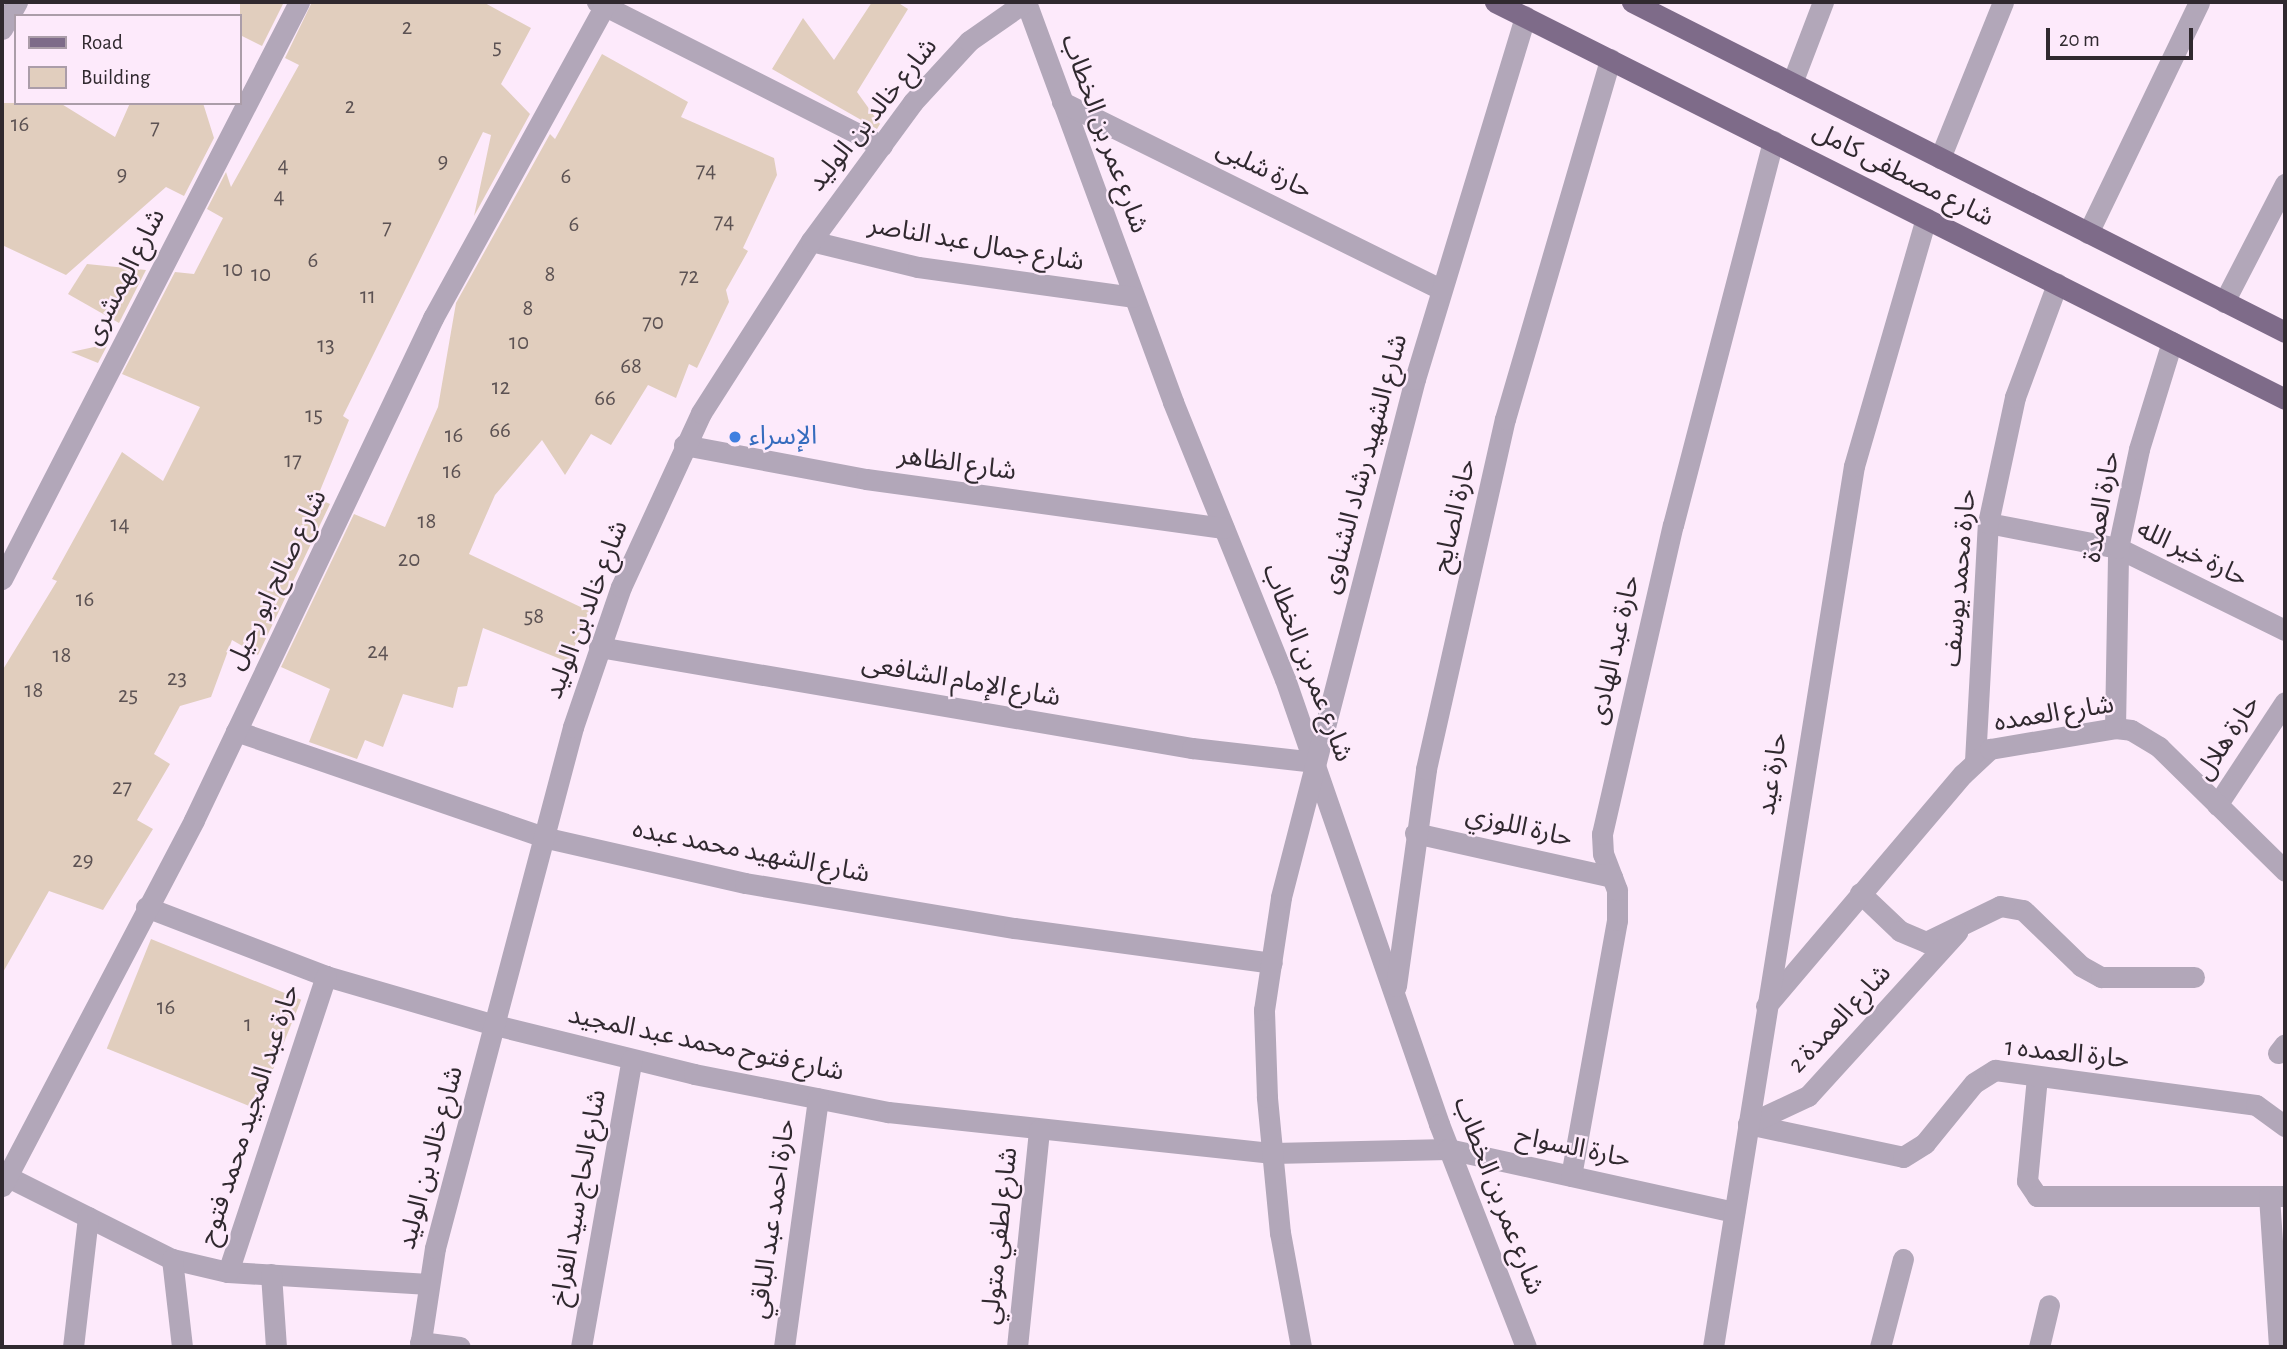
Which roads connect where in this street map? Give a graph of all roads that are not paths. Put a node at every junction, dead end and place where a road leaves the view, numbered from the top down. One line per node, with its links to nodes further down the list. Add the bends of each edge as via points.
1 (18, 2): 11 (street)
2 (299, 2): 33 (street, شارع الهمشرى)
3 (1026, 2): 14 (street, شارع عمر بن الخطاب); 16 (street, شارع خالد بن الوليد, via 969,41)
4 (1495, 2): 10 (main road, شارع مصطفى كامل)
5 (1632, 2): 13 (main road, شارع مصطفى كامل)
6 (1823, 2): 13 (street)
7 (2003, 2): 17 (street)
8 (2199, 2): 20 (street)
9 (603, 3): 16 (street); 38 (street, شارع صالح ابو رحيل, via 433,318)
10 (1525, 16): 12 (main road, شارع مصطفى كامل); 23 (street, شارع الشهيد رشاد الشناوى)
11 (2, 29)
12 (1610, 59): 15 (main road, شارع مصطفى كامل); 42 (street, حارة الصايح, via 1506,419)
13 (1792, 83): 17 (main road, شارع مصطفى كامل)
14 (1062, 102): 23 (street, حارة شلبى); 24 (street, شارع عمر بن الخطاب)
15 (1773, 141): 19 (main road, شارع مصطفى كامل); 45 (street, حارة عبد الهادى, via 1673,524 1602,834)
16 (881, 146): 21 (street, شارع خالد بن الوليد)
17 (1940, 158): 20 (main road, شارع مصطفى كامل)
18 (2285, 184): 25 (street)
19 (1926, 218): 22 (main road, شارع مصطفى كامل); 53 (street, حارة عيد, via 1854,466)
20 (2088, 233): 25 (main road, شارع مصطفى كامل)
21 (811, 241): 24 (street, شارع جمال عبد الناصر, via 918,267); 29 (street, شارع خالد بن الوليد)
22 (2057, 284): 27 (main road, شارع مصطفى كامل); 30 (street, حارة محمد يوسف, via 2015,397)
23 (1441, 289): 40 (street, شارع الشهيد رشاد الشناوى)
24 (1133, 297): 31 (street, شارع عمر بن الخطاب)
25 (2224, 302): 26 (main road, شارع مصطفى كامل)
26 (2285, 332)
27 (2172, 342): 28 (main road, شارع مصطفى كامل); 32 (street, حارة العمدة, via 2139,449)
28 (2285, 399)
29 (684, 445): 31 (street, شارع الظاهر, via 866,480); 35 (street, شارع خالد بن الوليد)
30 (1988, 523): 32 (street, حارة خير الله); 39 (street, حارة محمد يوسف)
31 (1224, 528): 40 (street, شارع عمر بن الخطاب)
32 (2118, 548): 34 (street, حارة خير الله); 37 (street, حارة العمدة)
33 (2, 579)
34 (2285, 630)
35 (599, 648): 40 (street, شارع الإمام الشافعى, via 1192,748); 43 (street, شارع خالد بن الوليد)
36 (2285, 702): 41 (street, حارة هلال)
37 (2115, 728): 39 (street, شارع العمده, via 1990,749); 41 (street, شارع العمده, via 2142,735 2159,747)
38 (236, 731): 43 (street, شارع الشهيد محمد عبده); 47 (street, شارع صالح ابو رحيل)
39 (1975, 761): 46 (street, شارع العمده)
40 (1315, 762): 49 (street, شارع الشهيد رشاد الشناوى, via 1281,897); 52 (street, شارع عمر بن الخطاب)
41 (2217, 805): 44 (street, شارع العمده)
42 (1415, 833): 45 (street, حارة اللوزي); 52 (street, حارة الصايح)
43 (547, 838): 49 (street, شارع الشهيد محمد عبده, via 745,883 1014,929); 54 (street, شارع خالد بن الوليد)
44 (2285, 871)
45 (1612, 877): 63 (street, حارة عبد الهادى, via 1617,920)
46 (1860, 893): 48 (street, via 1900,931 1926,942); 53 (street, شارع العمده)
47 (146, 907): 50 (street, شارع فتوح محمد عبد المجيد); 64 (street, شارع صالح ابو رحيل)
48 (1959, 931): 51 (street, via 1979,914 2000,906 2023,911 2081,966 2101,977); 58 (street, شارع العمدة 2, via 1808,1096)
49 (1272, 963): 62 (street, شارع الشهيد رشاد الشناوى, via 1264,1010)
50 (326, 976): 54 (street, شارع فتوح محمد عبد المجيد); 70 (street, حارة عبد المجيد محمد فتوح)
51 (2194, 977)
52 (1396, 994): 61 (street, شارع عمر بن الخطاب)
53 (1766, 1007): 58 (street, حارة عيد)
54 (495, 1025): 55 (street, شارع فتوح محمد عبد المجيد); 72 (street, شارع خالد بن الوليد)
55 (632, 1059): 57 (street, شارع فتوح محمد عبد المجيد); 79 (street, شارع الحاج سيد الفراخ)
56 (2037, 1077): 58 (street, حارة العمده 1, via 1995,1070 1974,1083 1925,1143 1903,1157); 59 (street, حارة العمده 1, via 2256,1105); 65 (street, via 2027,1181 2037,1196)
57 (818, 1098): 60 (street, شارع فتوح محمد عبد المجيد); 80 (street, حارة احمد عبد الباقي)
58 (1748, 1124): 66 (street, حارة عيد)
59 (2285, 1126)
60 (1039, 1130): 62 (street, شارع فتوح محمد عبد المجيد); 81 (street, شارع لطفي متولي)
61 (1448, 1149): 62 (street, حارة السواح); 63 (street, حارة السواح); 83 (street, شارع عمر بن الخطاب)
62 (1273, 1153): 82 (street, شارع الشهيد رشاد الشناوى, via 1280,1233)
63 (1571, 1176): 66 (street, حارة السواح)
64 (3, 1179): 67 (street)
65 (2277, 1196): 87 (street)
66 (1734, 1212): 84 (street, حارة عيد)
67 (88, 1217): 68 (street); 75 (street)
68 (172, 1259): 70 (street); 76 (street)
69 (1903, 1259): 85 (street)
70 (228, 1272): 71 (street)
71 (271, 1274): 72 (street); 77 (street)
72 (429, 1284): 74 (street, شارع خالد بن الوليد)
73 (2049, 1306): 86 (street)
74 (420, 1345): 78 (street)
75 (73, 1347)
76 (183, 1347)
77 (276, 1347)
78 (460, 1347)
79 (581, 1347)
80 (783, 1347)
81 (1017, 1347)
82 (1301, 1347)
83 (1526, 1347)
84 (1713, 1347)
85 (1880, 1347)
86 (2039, 1347)
87 (2279, 1347)

